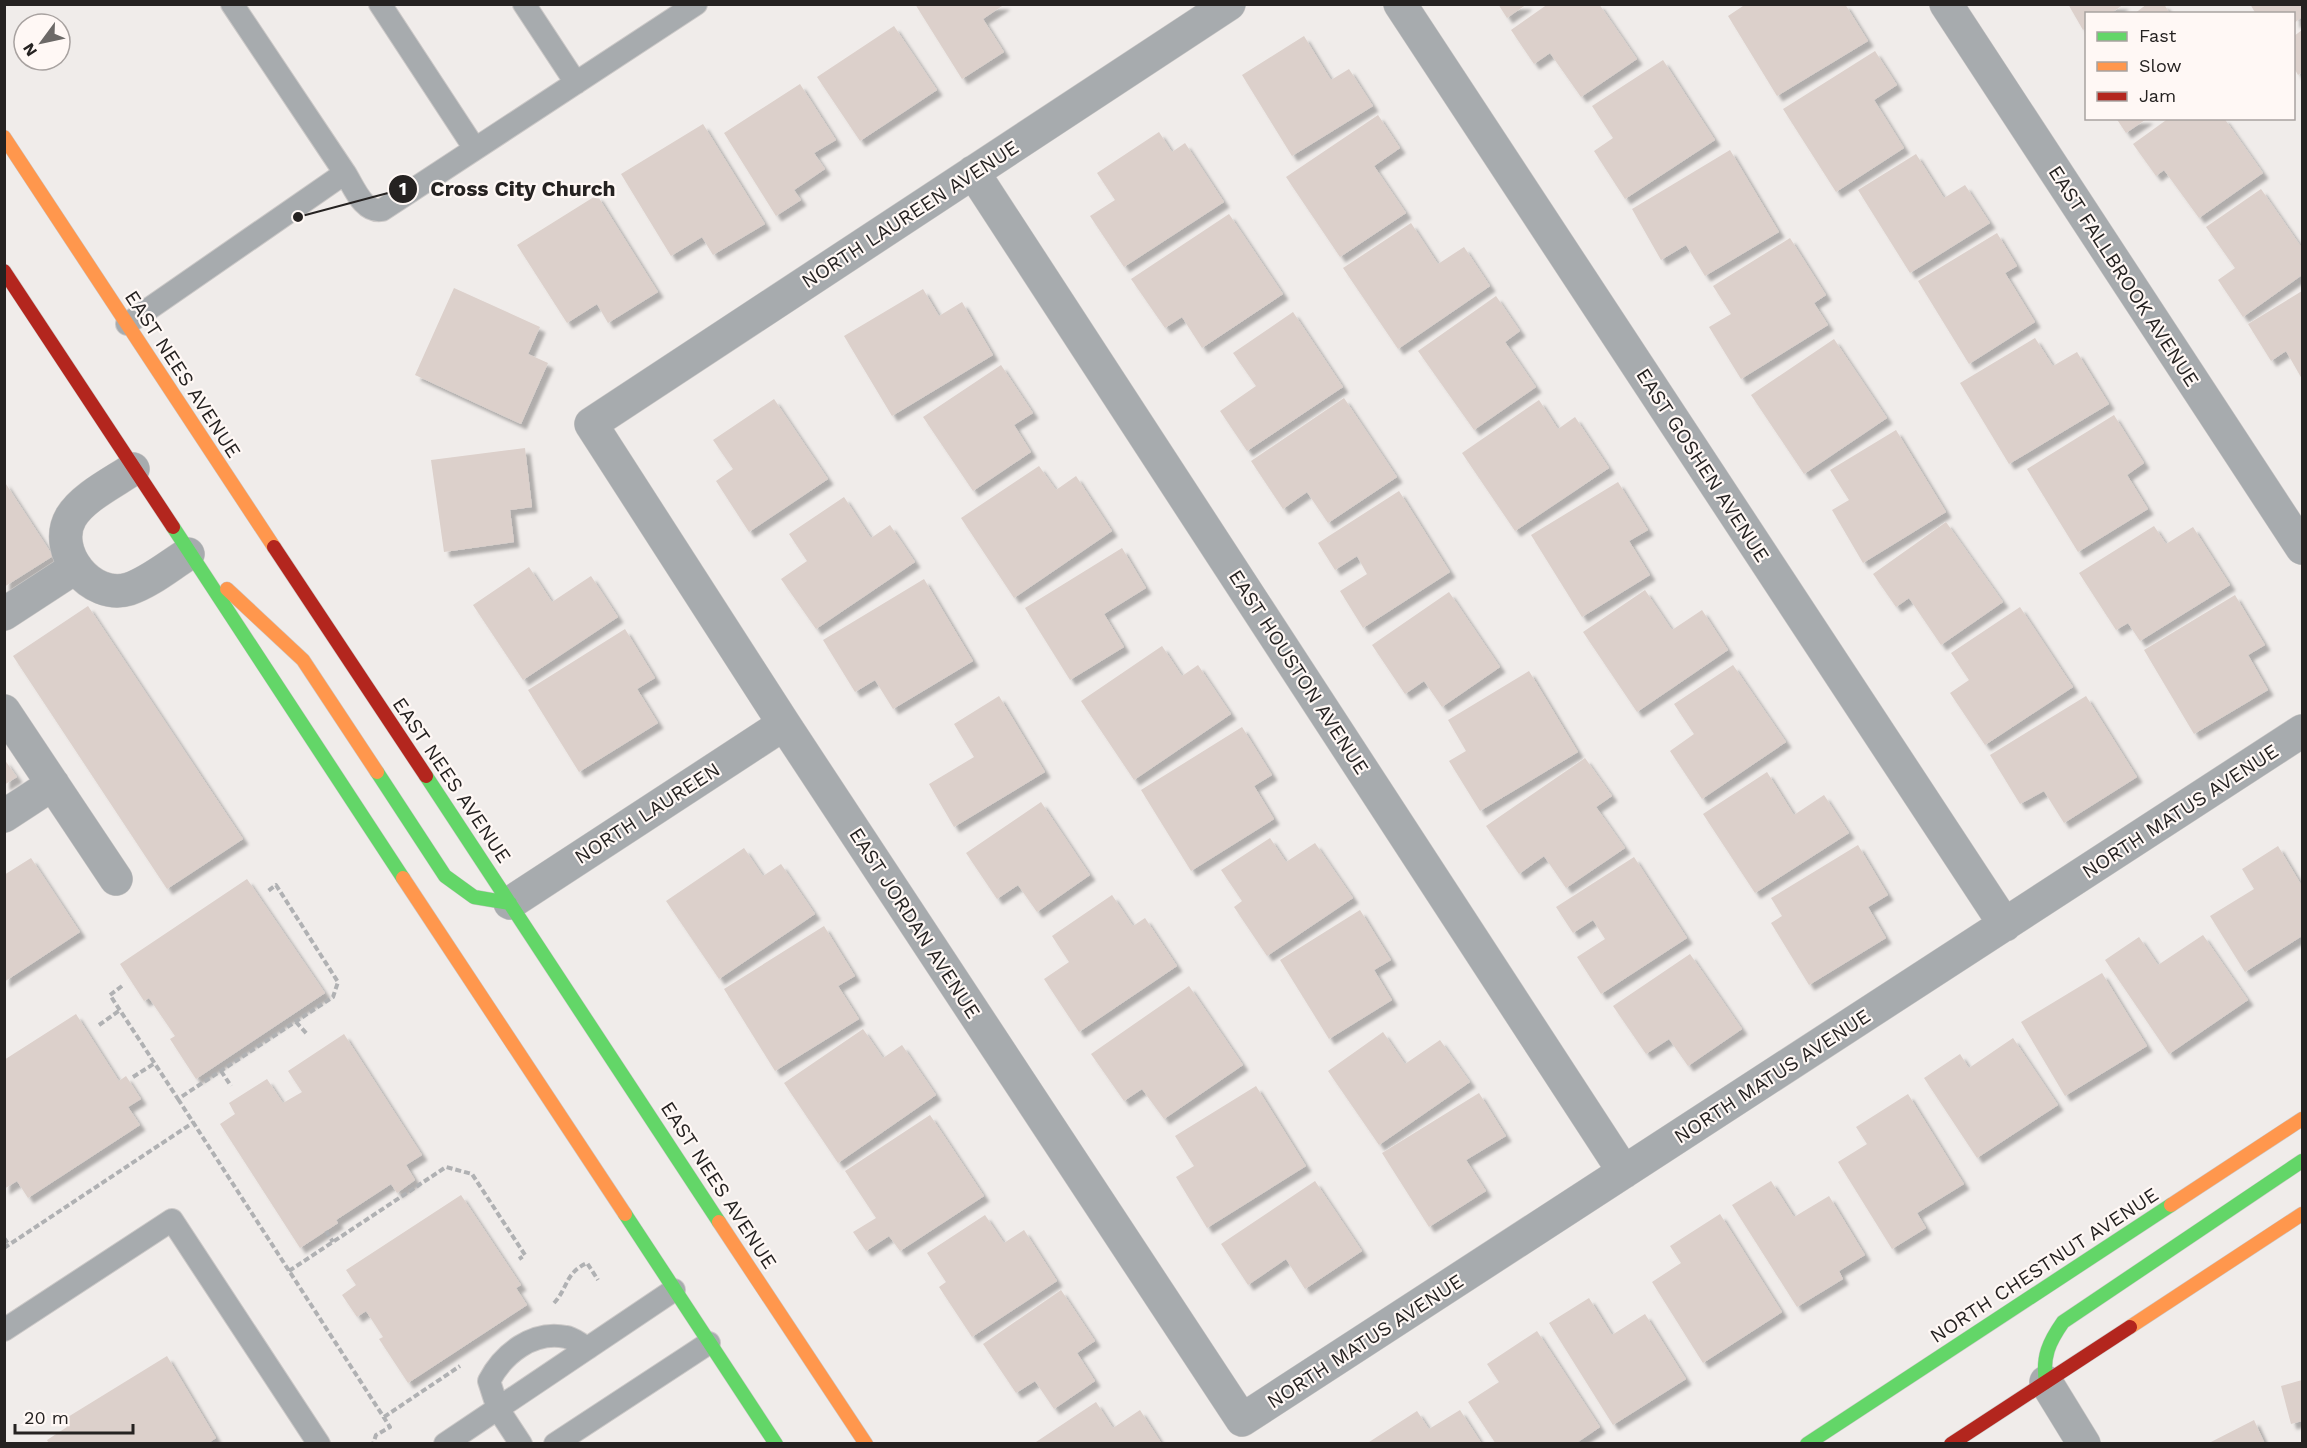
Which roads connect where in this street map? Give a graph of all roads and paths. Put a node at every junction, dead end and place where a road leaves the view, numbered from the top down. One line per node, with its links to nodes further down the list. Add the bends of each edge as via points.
1 (232, 4): 12 (lane)
2 (380, 4): 10 (lane)
3 (524, 4): 8 (lane)
4 (696, 4): 8 (lane)
5 (1229, 4): 11 (street, NORTH LAUREEN AVENUE)
6 (1400, 4): 29 (street, EAST GOSHEN AVENUE)
7 (1946, 4): 17 (street, EAST FALLBROOK AVENUE)
8 (576, 83): 10 (lane)
9 (4, 137): 14 (main road, EAST NEES AVENUE)
10 (475, 149): 12 (lane, via 375,212 367,207)
11 (974, 172): 15 (street, NORTH LAUREEN AVENUE); 45 (street, EAST HOUSTON AVENUE)
12 (345, 173): 14 (lane)
13 (4, 271): 16 (main road)
14 (127, 324): 28 (main road, EAST NEES AVENUE)
15 (591, 424): 22 (street, EAST JORDAN AVENUE)
16 (133, 469): 18 (main road); 19 (street, via 73,514 66,527 65,546)
17 (2302, 548)
18 (188, 554): 19 (street, via 128,589 111,591 89,580); 28 (main road, via 303,660 445,876 470,898); 57 (main road)
19 (76, 567): 20 (street)
20 (4, 614)
21 (4, 711): 24 (street)
22 (784, 724): 28 (street, NORTH LAUREEN); 63 (street, EAST JORDAN AVENUE)
23 (2302, 731): 29 (street, NORTH MATUS AVENUE)
24 (53, 784): 25 (street); 26 (street)
25 (4, 816)
26 (116, 879)
27 (268, 891): 30 (path, via 276,885)
28 (510, 903): 70 (main road, EAST NEES AVENUE)
29 (2005, 925): 45 (street, NORTH MATUS AVENUE)
30 (316, 948): 31 (path); 34 (path, via 338,981 333,997)
31 (310, 953)
32 (122, 986): 33 (path, via 110,994)
33 (120, 1010): 35 (path); 37 (path)
34 (296, 1022): 36 (path); 38 (path)
35 (99, 1024)
36 (307, 1034)
37 (155, 1063): 39 (path); 41 (path)
38 (221, 1071): 40 (path); 41 (path)
39 (133, 1077)
40 (231, 1086)
41 (178, 1099): 43 (path)
42 (2302, 1119): 71 (main road, NORTH CHESTNUT AVENUE)
43 (194, 1122): 54 (path); 56 (path)
44 (2302, 1161): 61 (main road, via 2063,1322 2049,1342 2042,1363)
45 (1624, 1172): 63 (street, NORTH MATUS AVENUE)
46 (406, 1186): 47 (path)
47 (409, 1191): 48 (path, via 446,1167 472,1174); 53 (path)
48 (490, 1200): 49 (path); 55 (path, via 525,1255)
49 (483, 1205)
50 (2302, 1214): 61 (main road)
51 (326, 1231): 53 (path)
52 (4, 1238): 54 (path)
53 (333, 1242): 56 (path)
54 (7, 1246)
55 (519, 1259)
56 (289, 1271): 65 (path, via 390,1426 376,1435)
57 (674, 1290): 59 (main road); 60 (lane)
58 (4, 1330): 64 (lane, via 172,1220)
59 (709, 1343): 68 (lane); 69 (main road)
60 (588, 1348): 62 (lane); 62 (lane, via 567,1337 539,1338 514,1350 496,1367 489,1381)
61 (2046, 1382): 72 (main road); 73 (street)
62 (498, 1409): 66 (lane); 67 (lane)
63 (1242, 1420)
64 (319, 1443)
65 (373, 1443)
66 (445, 1443)
67 (521, 1443)
68 (555, 1443)
69 (776, 1443)
70 (866, 1443)
71 (1807, 1443)
72 (1951, 1443)
73 (2084, 1443)

